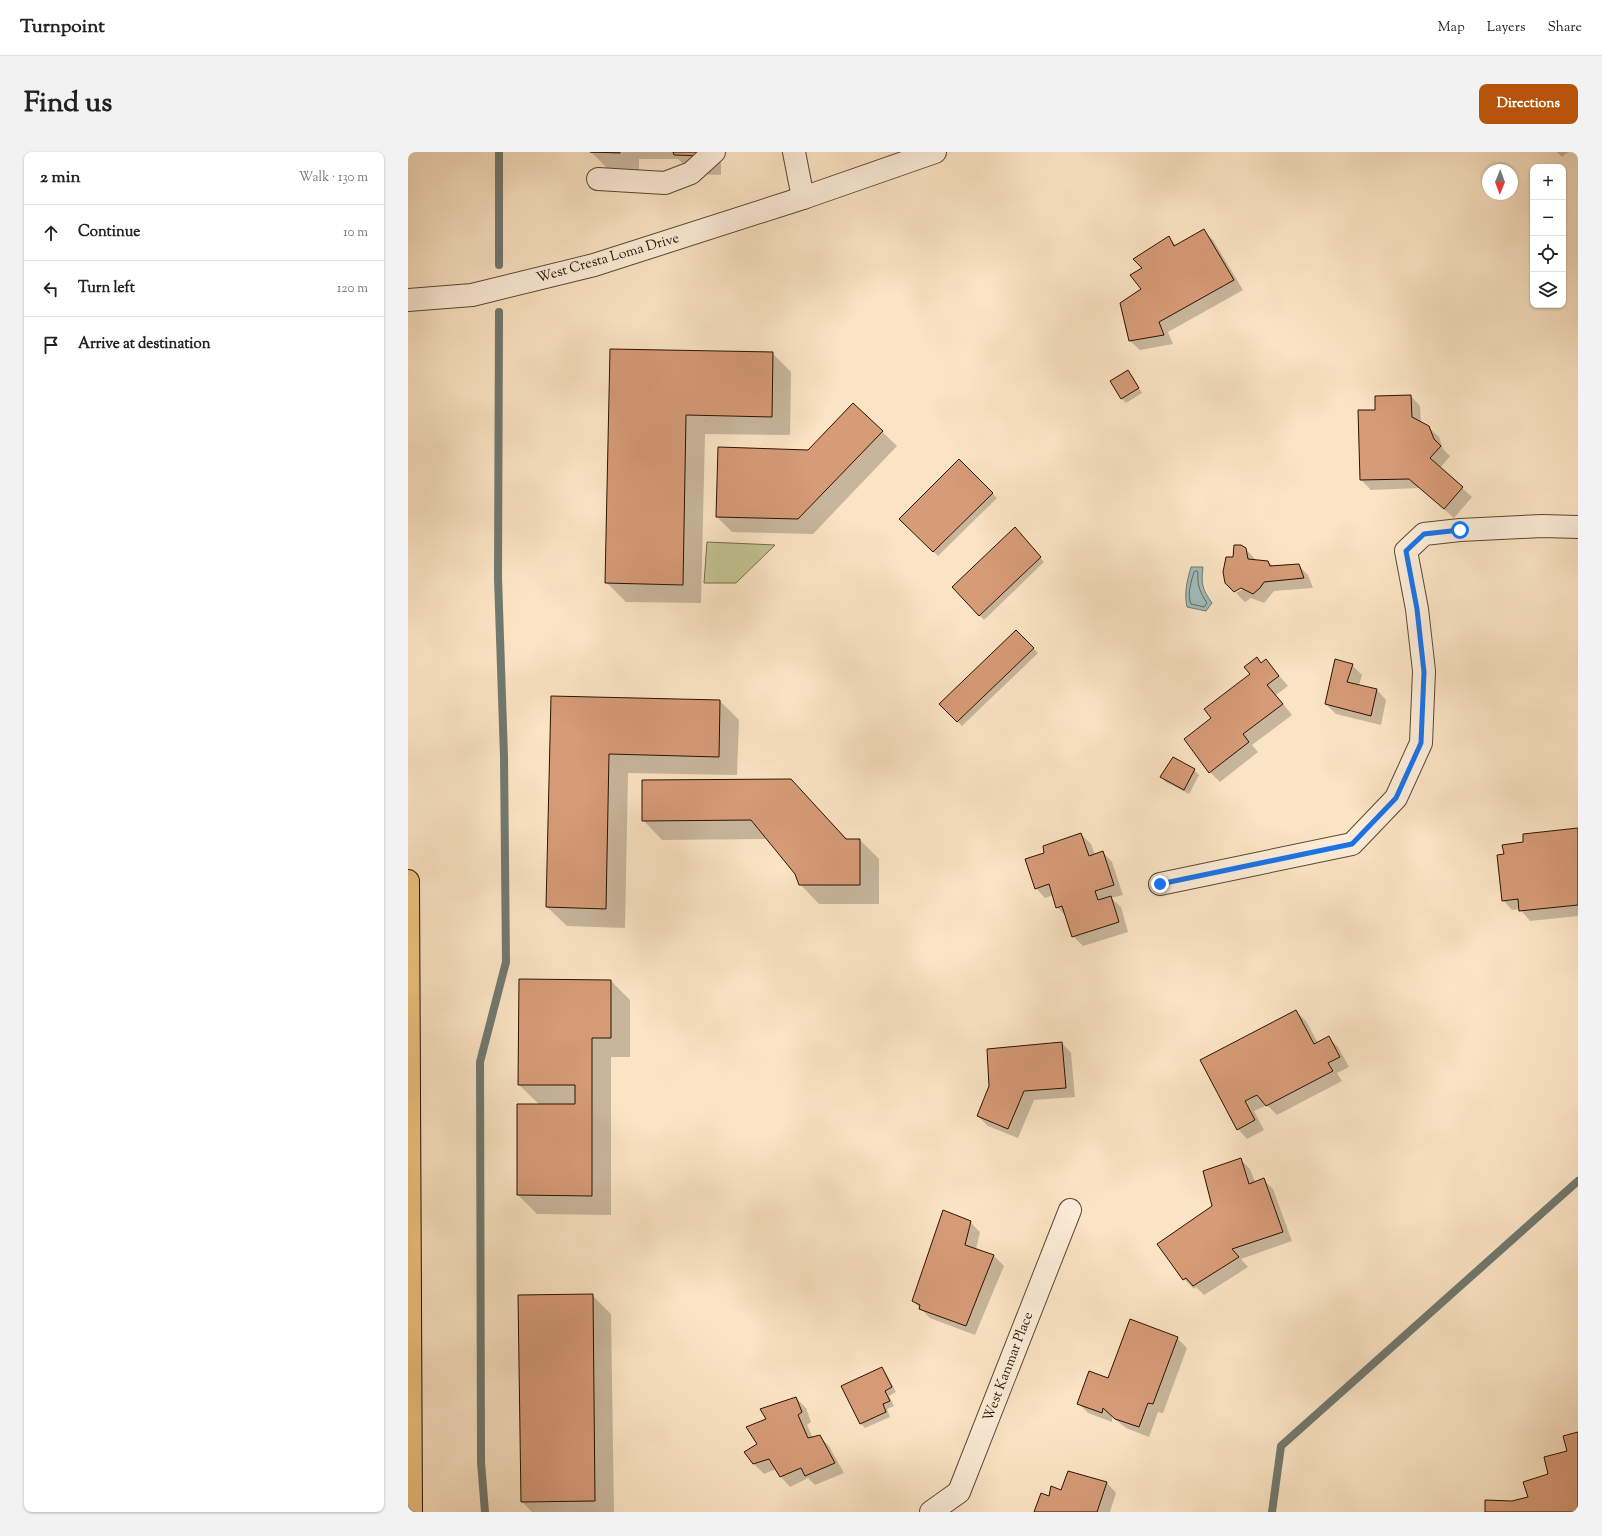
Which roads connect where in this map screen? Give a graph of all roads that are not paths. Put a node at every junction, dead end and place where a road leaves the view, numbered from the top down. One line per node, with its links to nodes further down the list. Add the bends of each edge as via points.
1 (714, 152): 4 (street, via 691,173 665,183)
2 (794, 152): 5 (street)
3 (935, 152): 5 (street, West Cresta Loma Drive)
4 (598, 179)
5 (803, 198): 6 (street, West Cresta Loma Drive, via 594,265 472,295)
6 (408, 300)
7 (1578, 527): 9 (street, via 1535,526 1424,534 1406,551 1417,609 1424,672 1421,743 1396,798 1352,844)
8 (408, 881): 11 (highway)
9 (1160, 884)
10 (1070, 1210): 12 (street, West Kanmar Place, via 960,1492)
11 (412, 1512)
12 (931, 1512)

